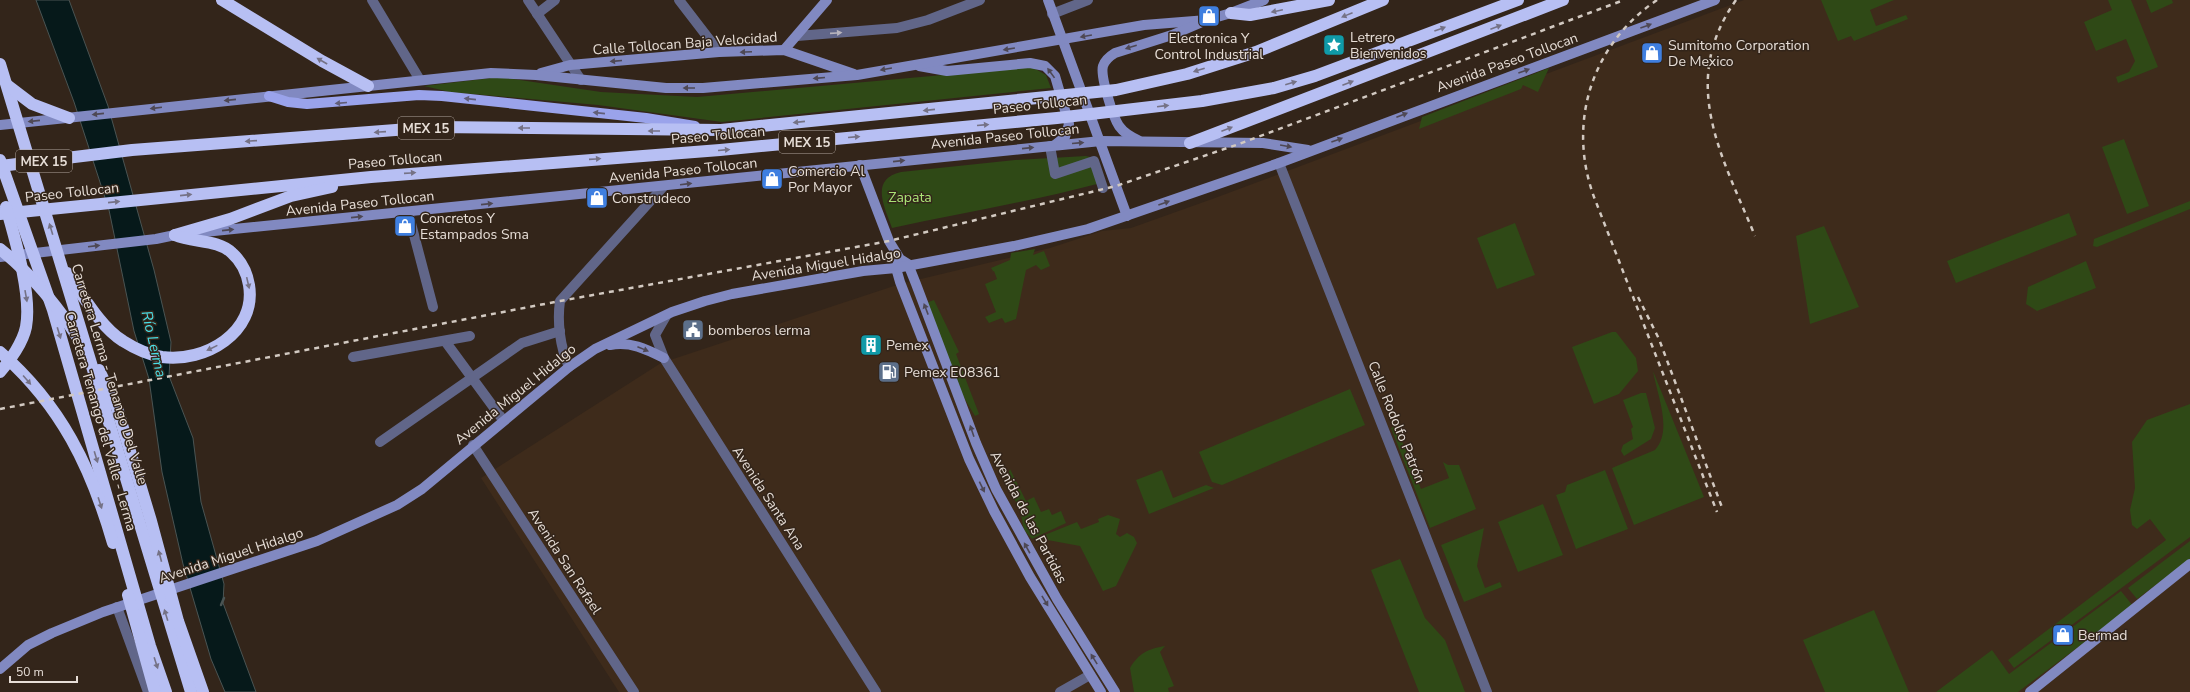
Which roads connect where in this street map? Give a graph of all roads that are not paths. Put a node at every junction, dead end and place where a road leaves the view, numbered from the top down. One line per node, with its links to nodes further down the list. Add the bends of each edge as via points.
1 (222, 0): 32 (highway, one-way to 1)
2 (372, 0): 30 (street)
3 (528, 0): 17 (street)
4 (555, 0): 17 (street)
5 (679, 0): 23 (street)
6 (826, 0): 20 (main road)
7 (980, 0): 20 (street, one-way to 7, via 897,28 928,20)
8 (1048, 0): 18 (main road)
9 (1088, 0): 18 (street)
10 (1264, 0): 16 (main road)
11 (1329, 0): 16 (highway, one-way to 16, via 1269,13)
12 (1383, 0): 36 (highway, Paseo Tollocan / MEX 15, one-way to 36, via 1256,52 1187,74 1116,90)
13 (1518, 0): 46 (highway, Paseo Tollocan / MEX 15, one-way to 13, via 720,150 1058,118 1229,97 1315,76)
14 (1564, 0): 39 (highway, one-way to 14)
15 (1715, 0): 41 (main road, Avenida Paseo Tollocan, one-way to 15)
16 (1232, 13): 19 (main road)
17 (537, 14): 26 (street)
18 (1052, 14): 21 (main road)
19 (1207, 20): 21 (main road, one-way to 21, via 1144,25); 38 (main road, one-way to 38, via 1172,35 1115,53 1106,60 1103,72 1114,116 1123,130)
20 (797, 36): 22 (main road)
21 (1062, 40): 25 (main road, one-way to 25); 37 (main road)
22 (784, 50): 23 (main road, Calle Tollocan Baja Velocidad, one-way to 23); 29 (main road, Calle Tollocan Baja Velocidad)
23 (719, 52): 26 (main road, Calle Tollocan Baja Velocidad, one-way to 26)
24 (0, 64): 58 (highway, Carretera Lerma - Tenango Del Valle, one-way to 24)
25 (915, 64): 29 (main road, one-way to 29); 40 (main road, one-way to 25, via 1065,137 1069,124 1055,76 1045,66 1030,63 947,71)
26 (570, 65): 28 (main road, Calle Tollocan Baja Velocidad); 31 (street)
27 (0, 74): 34 (highway, via 4,83 22,98)
28 (536, 75): 30 (main road, via 491,73); 31 (main road)
29 (857, 75): 31 (main road, one-way to 31, via 703,88 666,88)
30 (420, 80): 32 (main road)
31 (581, 80)
32 (368, 86): 33 (main road)
33 (268, 96): 34 (main road, one-way to 34); 36 (main road, one-way to 33, via 646,118 438,95 307,104)
34 (72, 117): 35 (main road, one-way to 35)
35 (0, 125)
36 (721, 130): 45 (highway, Paseo Tollocan / MEX 15, one-way to 45, via 435,127 132,150)
37 (1101, 141): 38 (main road, Avenida Paseo Tollocan); 40 (main road, Avenida Paseo Tollocan, one-way to 37); 52 (main road)
38 (1140, 141): 39 (main road, Avenida Paseo Tollocan)
39 (1190, 142): 41 (main road, Avenida Paseo Tollocan, one-way to 41, via 1263,143)
40 (1053, 145): 44 (main road, Avenida Paseo Tollocan, one-way to 40); 48 (street, via 1056,174 1094,161)
41 (1308, 150): 43 (main road, Avenida Paseo Tollocan)
42 (0, 160): 49 (highway, Carretera Tenango del Valle - Lerma)
43 (1279, 163): 52 (main road, Avenida Paseo Tollocan, one-way to 43); 89 (street, Calle Rodolfo Patrón)
44 (860, 165): 47 (main road, Avenida Paseo Tollocan, one-way to 44); 57 (main road, Avenida de las Partidas, via 889,241)
45 (0, 166)
46 (371, 176): 51 (highway, Paseo Tollocan / MEX 15, one-way to 46); 53 (highway, via 291,196 230,219)
47 (664, 186): 50 (main road, Avenida Paseo Tollocan, one-way to 47); 61 (street, via 560,301)
48 (1103, 188)
49 (9, 190): 55 (highway, via 5,203); 81 (highway, Carretera Tenango del Valle - Lerma, one-way to 81, via 53,310 150,646)
50 (408, 212): 53 (main road, Avenida Paseo Tollocan, one-way to 50); 59 (street)
51 (0, 214)
52 (1127, 216): 57 (main road, Avenida Miguel Hidalgo, via 1070,234)
53 (175, 235): 55 (main road, Avenida Paseo Tollocan, one-way to 53); 58 (highway, one-way to 58, via 185,240 219,245 232,252 246,273 250,290 249,307 242,324 224,342 203,352 175,357 150,354 123,341 110,330)
54 (0, 249): 75 (highway, one-way to 54, via 117,408 99,369 68,321 15,261)
55 (19, 255): 56 (main road, Avenida Paseo Tollocan); 69 (highway, one-way to 69, via 28,318 26,329)
56 (0, 257)
57 (902, 264): 60 (main road, Avenida Miguel Hidalgo, via 732,294 698,303); 78 (main road, Avenida de las Partidas, one-way to 78, via 955,425 979,481 1015,551); 88 (main road, Avenida de las Partidas, one-way to 57, via 1053,593 996,489)
58 (62, 266): 82 (highway, Carretera Lerma - Tenango Del Valle, one-way to 58)
59 (433, 307)
60 (666, 316): 64 (main road, Avenida Miguel Hidalgo); 67 (street, Avenida Santa Ana, via 655,335)
61 (560, 331): 68 (street, via 564,356); 70 (street, via 522,342)
62 (470, 336): 63 (street)
63 (445, 341): 66 (street); 70 (street)
64 (594, 349): 67 (main road, one-way to 67, via 626,344 640,347); 68 (main road, Avenida Miguel Hidalgo)
65 (0, 352): 80 (highway, one-way to 80, via 50,406 72,438 95,488)
66 (353, 357)
67 (664, 358): 85 (street, Avenida Santa Ana)
68 (569, 367): 71 (main road, Avenida Miguel Hidalgo)
69 (0, 372)
70 (472, 379): 71 (street); 72 (street)
71 (503, 420): 73 (main road, Avenida Miguel Hidalgo)
72 (380, 442)
73 (473, 445): 75 (main road, Avenida Miguel Hidalgo, via 422,489 397,505 317,541); 84 (street, Avenida San Rafael)
74 (2190, 564): 90 (main road)
75 (170, 590): 76 (main road, Avenida Miguel Hidalgo); 83 (highway)
76 (117, 607): 77 (main road, Avenida Miguel Hidalgo, via 28,645); 79 (street)
77 (0, 669)
78 (1090, 675): 86 (street); 87 (main road, Avenida de las Partidas)
79 (148, 692)
80 (155, 692)
81 (166, 692)
82 (191, 692)
83 (203, 692)
84 (634, 692)
85 (876, 692)
86 (1060, 692)
87 (1101, 692)
88 (1115, 692)
89 (1488, 692)
90 (2030, 692)

